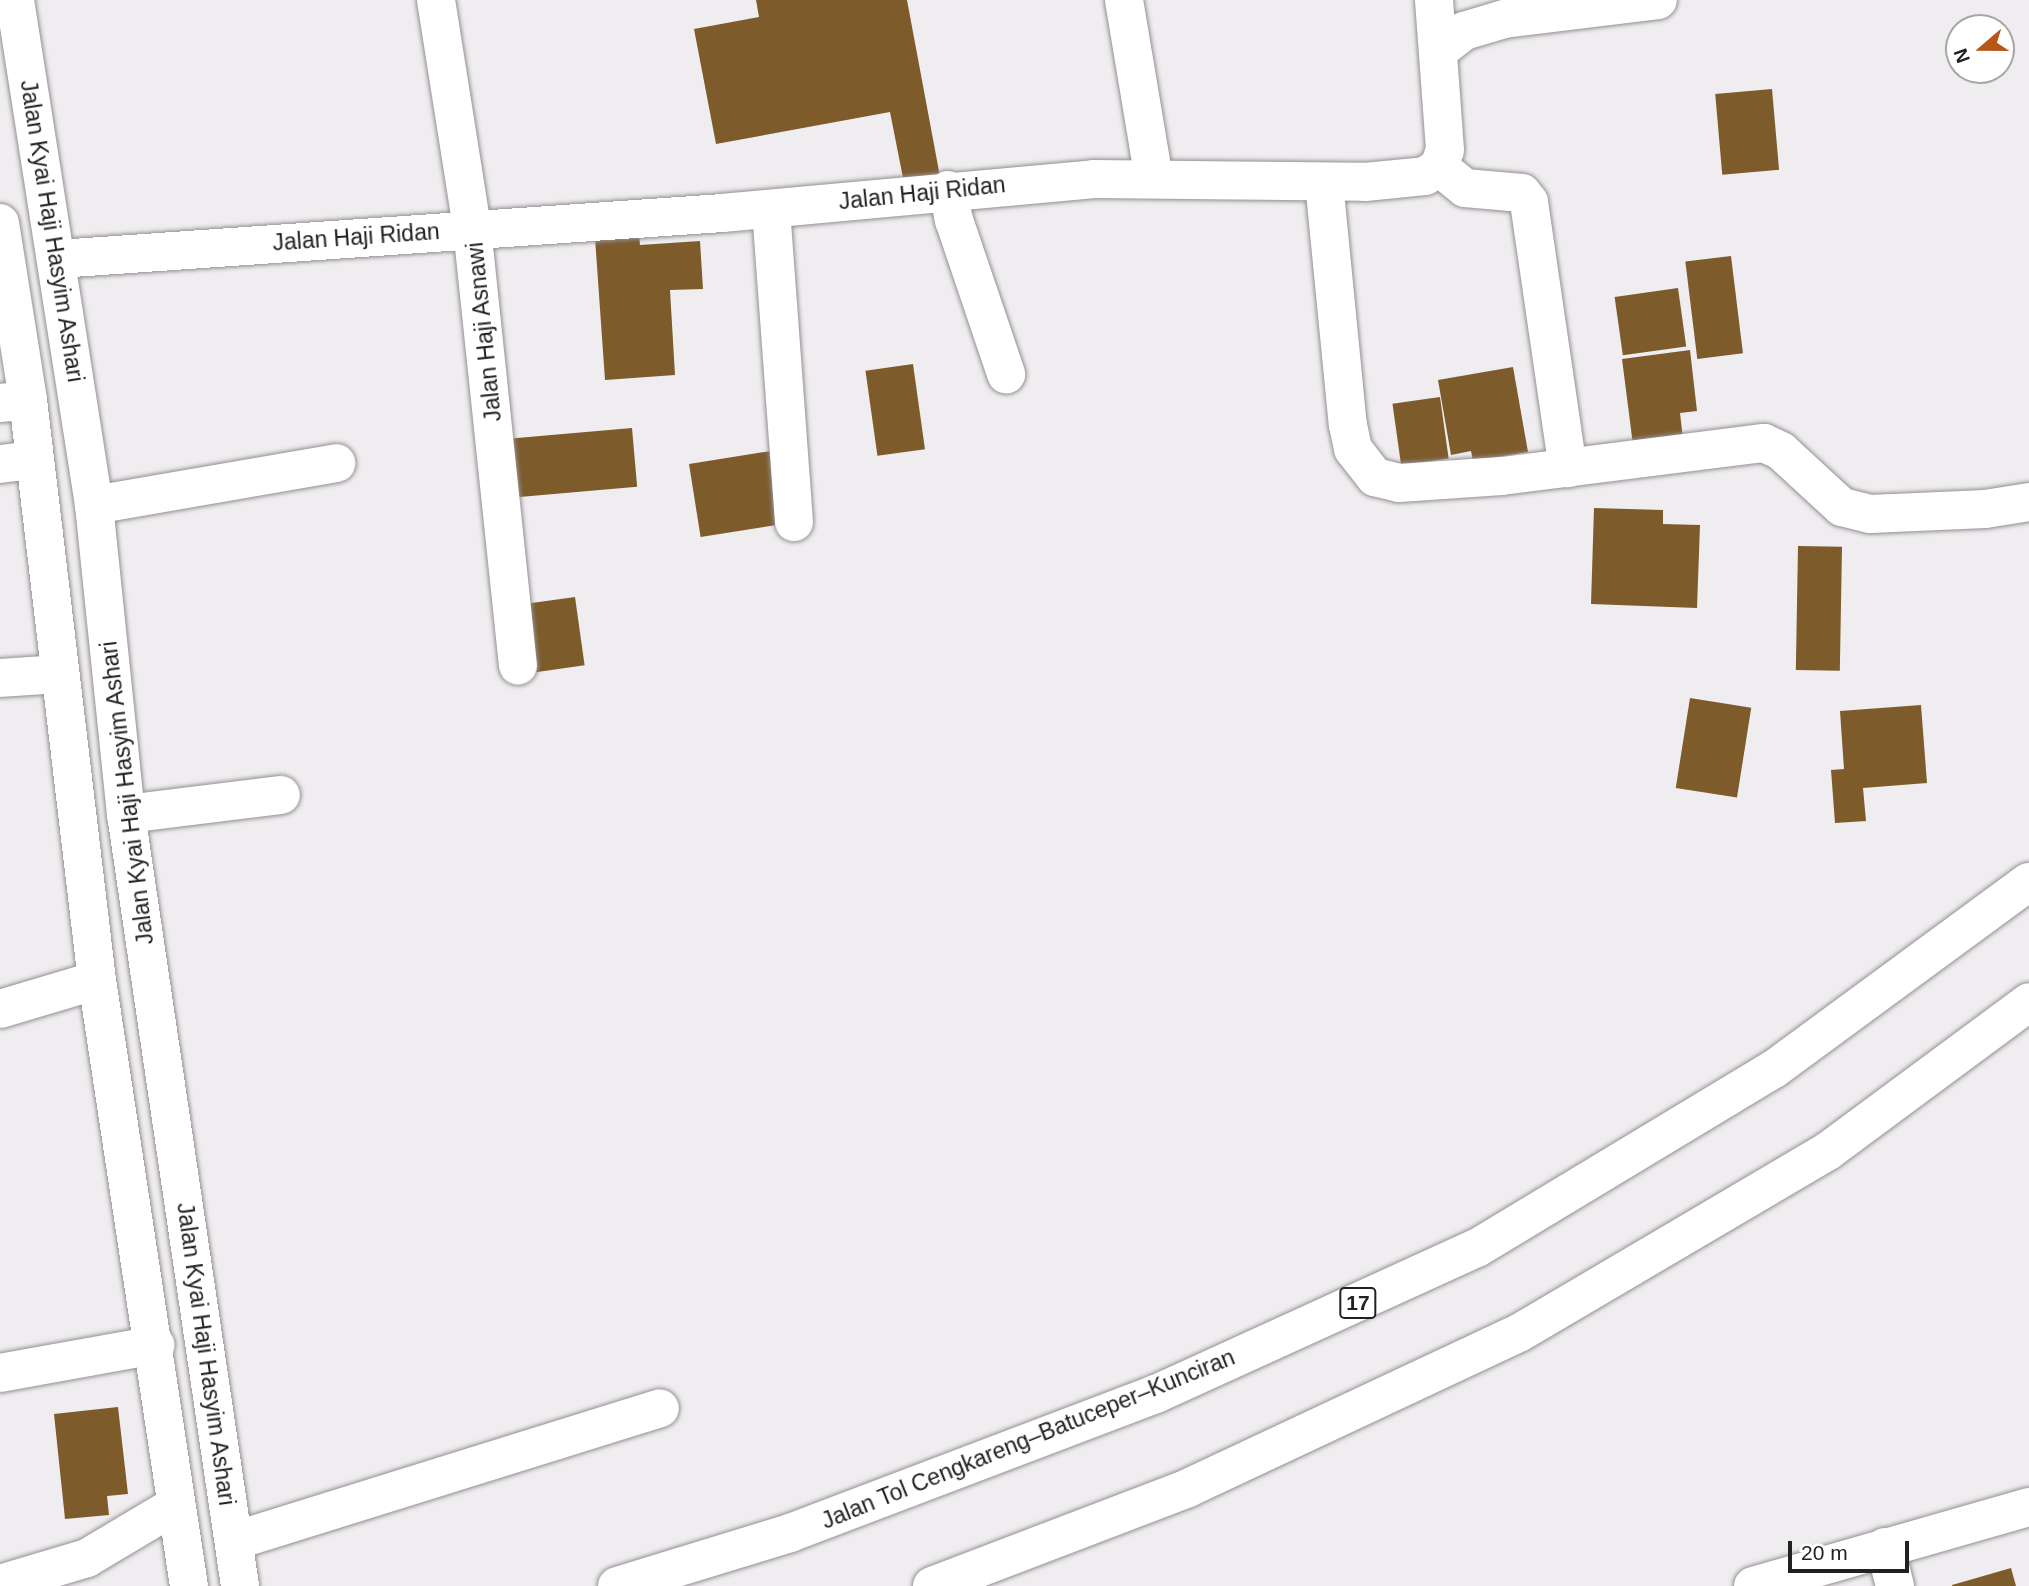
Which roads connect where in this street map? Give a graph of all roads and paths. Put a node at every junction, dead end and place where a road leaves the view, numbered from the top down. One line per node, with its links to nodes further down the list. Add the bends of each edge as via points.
1 (16, 0): 14 (main road, Jalan Kyai Haji Hasyim Ashari)
2 (436, 0): 13 (main road, Jalan Haji Asnawi)
3 (1124, 0): 8 (main road)
4 (1434, 0): 6 (main road)
5 (1658, 0): 6 (main road, via 1504,19 1464,31)
6 (1441, 48): 7 (main road, via 1445,150)
7 (1439, 167): 9 (main road, Jalan Haji Ridan, via 1425,176 1402,180); 19 (main road, via 1465,188 1522,192 1529,202)
8 (1154, 178): 9 (main road, Jalan Haji Ridan); 10 (main road, Jalan Haji Ridan)
9 (1324, 182): 19 (main road, via 1348,425 1363,466 1375,477 1399,483)
10 (948, 190): 11 (main road, Jalan Haji Ridan); 15 (main road)
11 (771, 209): 13 (main road, Jalan Haji Ridan); 22 (main road)
12 (0, 223): 16 (main road)
13 (472, 228): 14 (main road, Jalan Haji Ridan); 23 (main road, Jalan Haji Asnawi)
14 (58, 259): 21 (main road, Jalan Kyai Haji Hasyim Ashari)
15 (1006, 374)
16 (14, 402): 17 (main road)
17 (17, 462): 24 (main road)
18 (336, 463): 21 (main road)
19 (1568, 468): 20 (main road, via 1764,443 1781,451 1842,507 1870,514 1985,509)
20 (2029, 502)
21 (94, 505): 27 (main road, Jalan Kyai Haji Hasyim Ashari)
22 (794, 522)
23 (519, 666)
24 (60, 674): 25 (main road); 29 (main road)
25 (0, 678)
26 (281, 795): 27 (main road)
27 (126, 814): 37 (main road, Jalan Kyai Haji Hasyim Ashari)
28 (2029, 882): 42 (main road, Jalan Tol Cengkareng–Batuceper–Kunciran / 17, via 1774,1069 1477,1248 1156,1394 790,1533)
29 (97, 980): 31 (main road); 32 (main road)
30 (2029, 1002): 43 (main road, via 1828,1151 1519,1333 1188,1488)
31 (0, 1009)
32 (155, 1345): 33 (main road); 35 (main road)
33 (0, 1373)
34 (660, 1408): 37 (main road)
35 (176, 1505): 39 (main road, via 87,1558); 40 (main road)
36 (2029, 1507): 38 (main road)
37 (234, 1541): 41 (main road, Jalan Kyai Haji Hasyim Ashari)
38 (1885, 1547): 44 (main road); 45 (main road)
39 (0, 1584)
40 (189, 1586)
41 (240, 1586)
42 (617, 1586)
43 (932, 1586)
44 (1753, 1586)
45 (1895, 1586)

